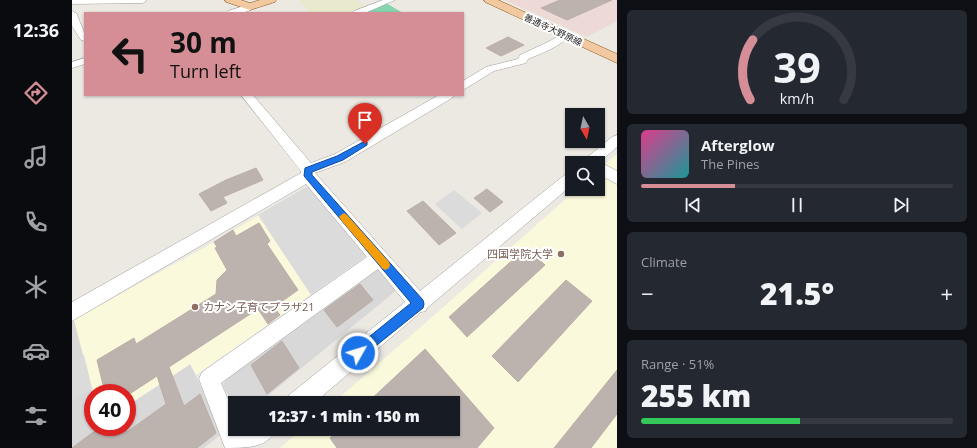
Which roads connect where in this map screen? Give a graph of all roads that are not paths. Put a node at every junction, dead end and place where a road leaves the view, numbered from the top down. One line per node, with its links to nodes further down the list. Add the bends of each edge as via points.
1 (143, 0): 6 (street)
2 (230, 0): 7 (main road)
3 (271, 0): 7 (main road)
4 (391, 0): 9 (street)
5 (489, 0): 11 (main road, 善通寺大野原線)
6 (72, 1)
7 (250, 7): 8 (street)
8 (234, 12)
9 (360, 12)
10 (72, 14): 12 (street)
11 (565, 35): 13 (main road, 善通寺大野原線); 16 (street, via 524,57 522,62 490,69)
12 (84, 37)
13 (617, 59)
14 (84, 61): 15 (street)
15 (72, 65)
16 (464, 85)
17 (248, 96): 22 (street)
18 (446, 96): 22 (street, via 340,158)
19 (617, 140): 20 (street)
20 (600, 156)
21 (605, 171): 23 (street)
22 (308, 173): 25 (street); 27 (street)
23 (617, 178)
24 (565, 184): 26 (street)
25 (379, 258): 26 (street); 30 (street, via 210,379)
26 (419, 304): 28 (street)
27 (72, 312)
28 (307, 396)
29 (257, 436): 31 (street)
30 (238, 448)
31 (242, 448)

